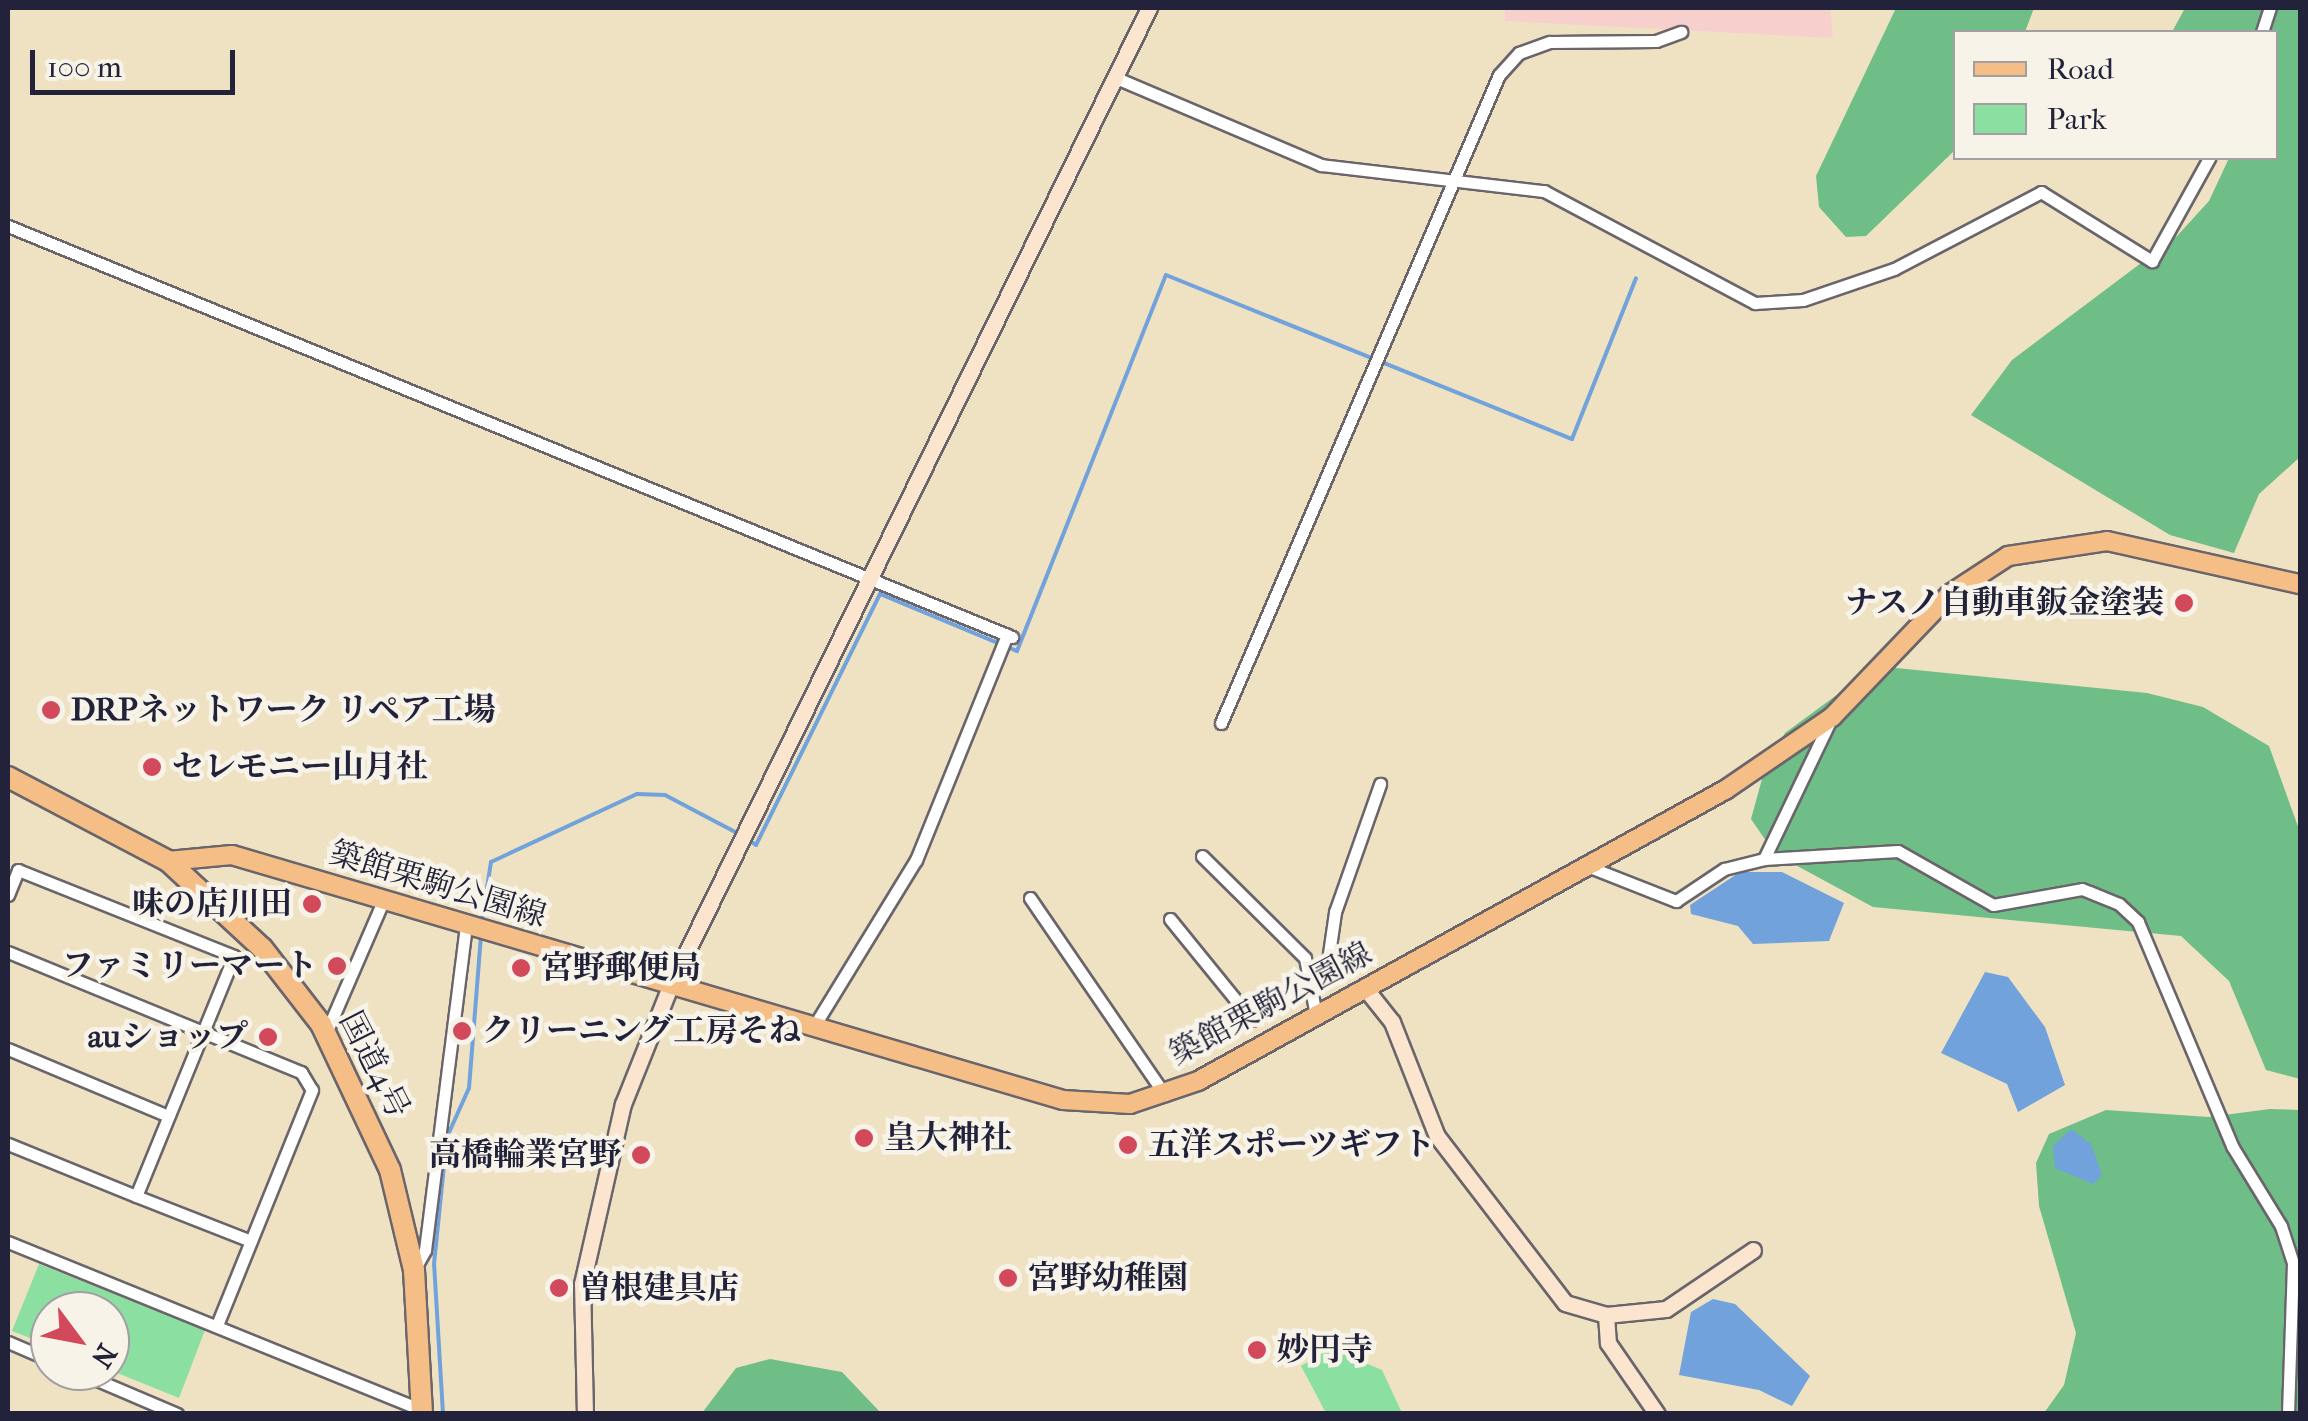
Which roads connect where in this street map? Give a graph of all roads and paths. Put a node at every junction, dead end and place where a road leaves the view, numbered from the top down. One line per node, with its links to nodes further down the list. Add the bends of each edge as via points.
1 (1149, 8): 3 (street)
2 (1681, 32): 5 (street, via 1656,42 1550,42 1519,54 1498,75)
3 (1114, 78): 5 (street, via 1320,164); 7 (street)
4 (2208, 160): 5 (street, via 2152,261 2041,192 1876,276 1803,300 1755,303 1544,192)
5 (1451, 181): 10 (street)
6 (8, 226): 7 (street)
7 (870, 573): 24 (street); 27 (street, via 1009,636 916,860)
8 (2300, 584): 9 (main road, 築館栗駒公園線, via 2106,542 2043,545 1972,575)
9 (1832, 717): 14 (street); 16 (main road, 築館栗駒公園線)
10 (1221, 723)
11 (8, 777): 15 (highway, 国道4号)
12 (1380, 784): 23 (street, via 1335,912 1326,974)
13 (1202, 856): 23 (street, via 1295,947)
14 (1764, 859): 16 (street, via 1724,870 1676,901); 46 (street, via 1898,851 1993,905 2082,888 2138,922 2232,1146 2282,1226 2292,1264)
15 (168, 860): 19 (main road, 築館栗駒公園線, via 232,855); 29 (highway, 国道4号, via 262,948)
16 (1588, 866): 25 (main road, 築館栗駒公園線)
17 (8, 894): 28 (street, via 18,870 234,956)
18 (1030, 898): 31 (street)
19 (383, 901): 21 (main road, 築館栗駒公園線); 29 (street)
20 (1170, 919): 23 (street, via 1252,1020)
21 (476, 929): 24 (main road, 築館栗駒公園線); 38 (street, via 426,1250)
22 (8, 952): 28 (street)
23 (1308, 980): 26 (street)
24 (671, 984): 27 (main road, 築館栗駒公園線); 44 (street, via 594,1200 582,1284)
25 (1365, 988): 26 (main road, 築館栗駒公園線); 39 (street, via 1392,1022 1437,1136 1532,1271 1565,1303)
26 (1316, 1015): 31 (main road, 築館栗駒公園線)
27 (816, 1024): 31 (main road, 築館栗駒公園線, via 1063,1100 1116,1105)
28 (204, 1032): 32 (street); 36 (street, via 301,1072 312,1090)
29 (326, 1034): 38 (highway, 国道4号, via 378,1138)
30 (8, 1049): 32 (street)
31 (1165, 1095)
32 (168, 1116): 34 (street)
33 (8, 1144): 34 (street)
34 (136, 1196): 36 (street)
35 (8, 1242): 40 (street)
36 (251, 1242): 40 (street)
37 (1753, 1250): 39 (street, via 1666,1309)
38 (414, 1270): 42 (highway, 国道4号)
39 (1606, 1315): 45 (street, via 1608,1342)
40 (217, 1325): 42 (street)
41 (123, 1391): 43 (street)
42 (422, 1412)
43 (176, 1414)
44 (585, 1414)
45 (1658, 1414)
46 (2288, 1414)

